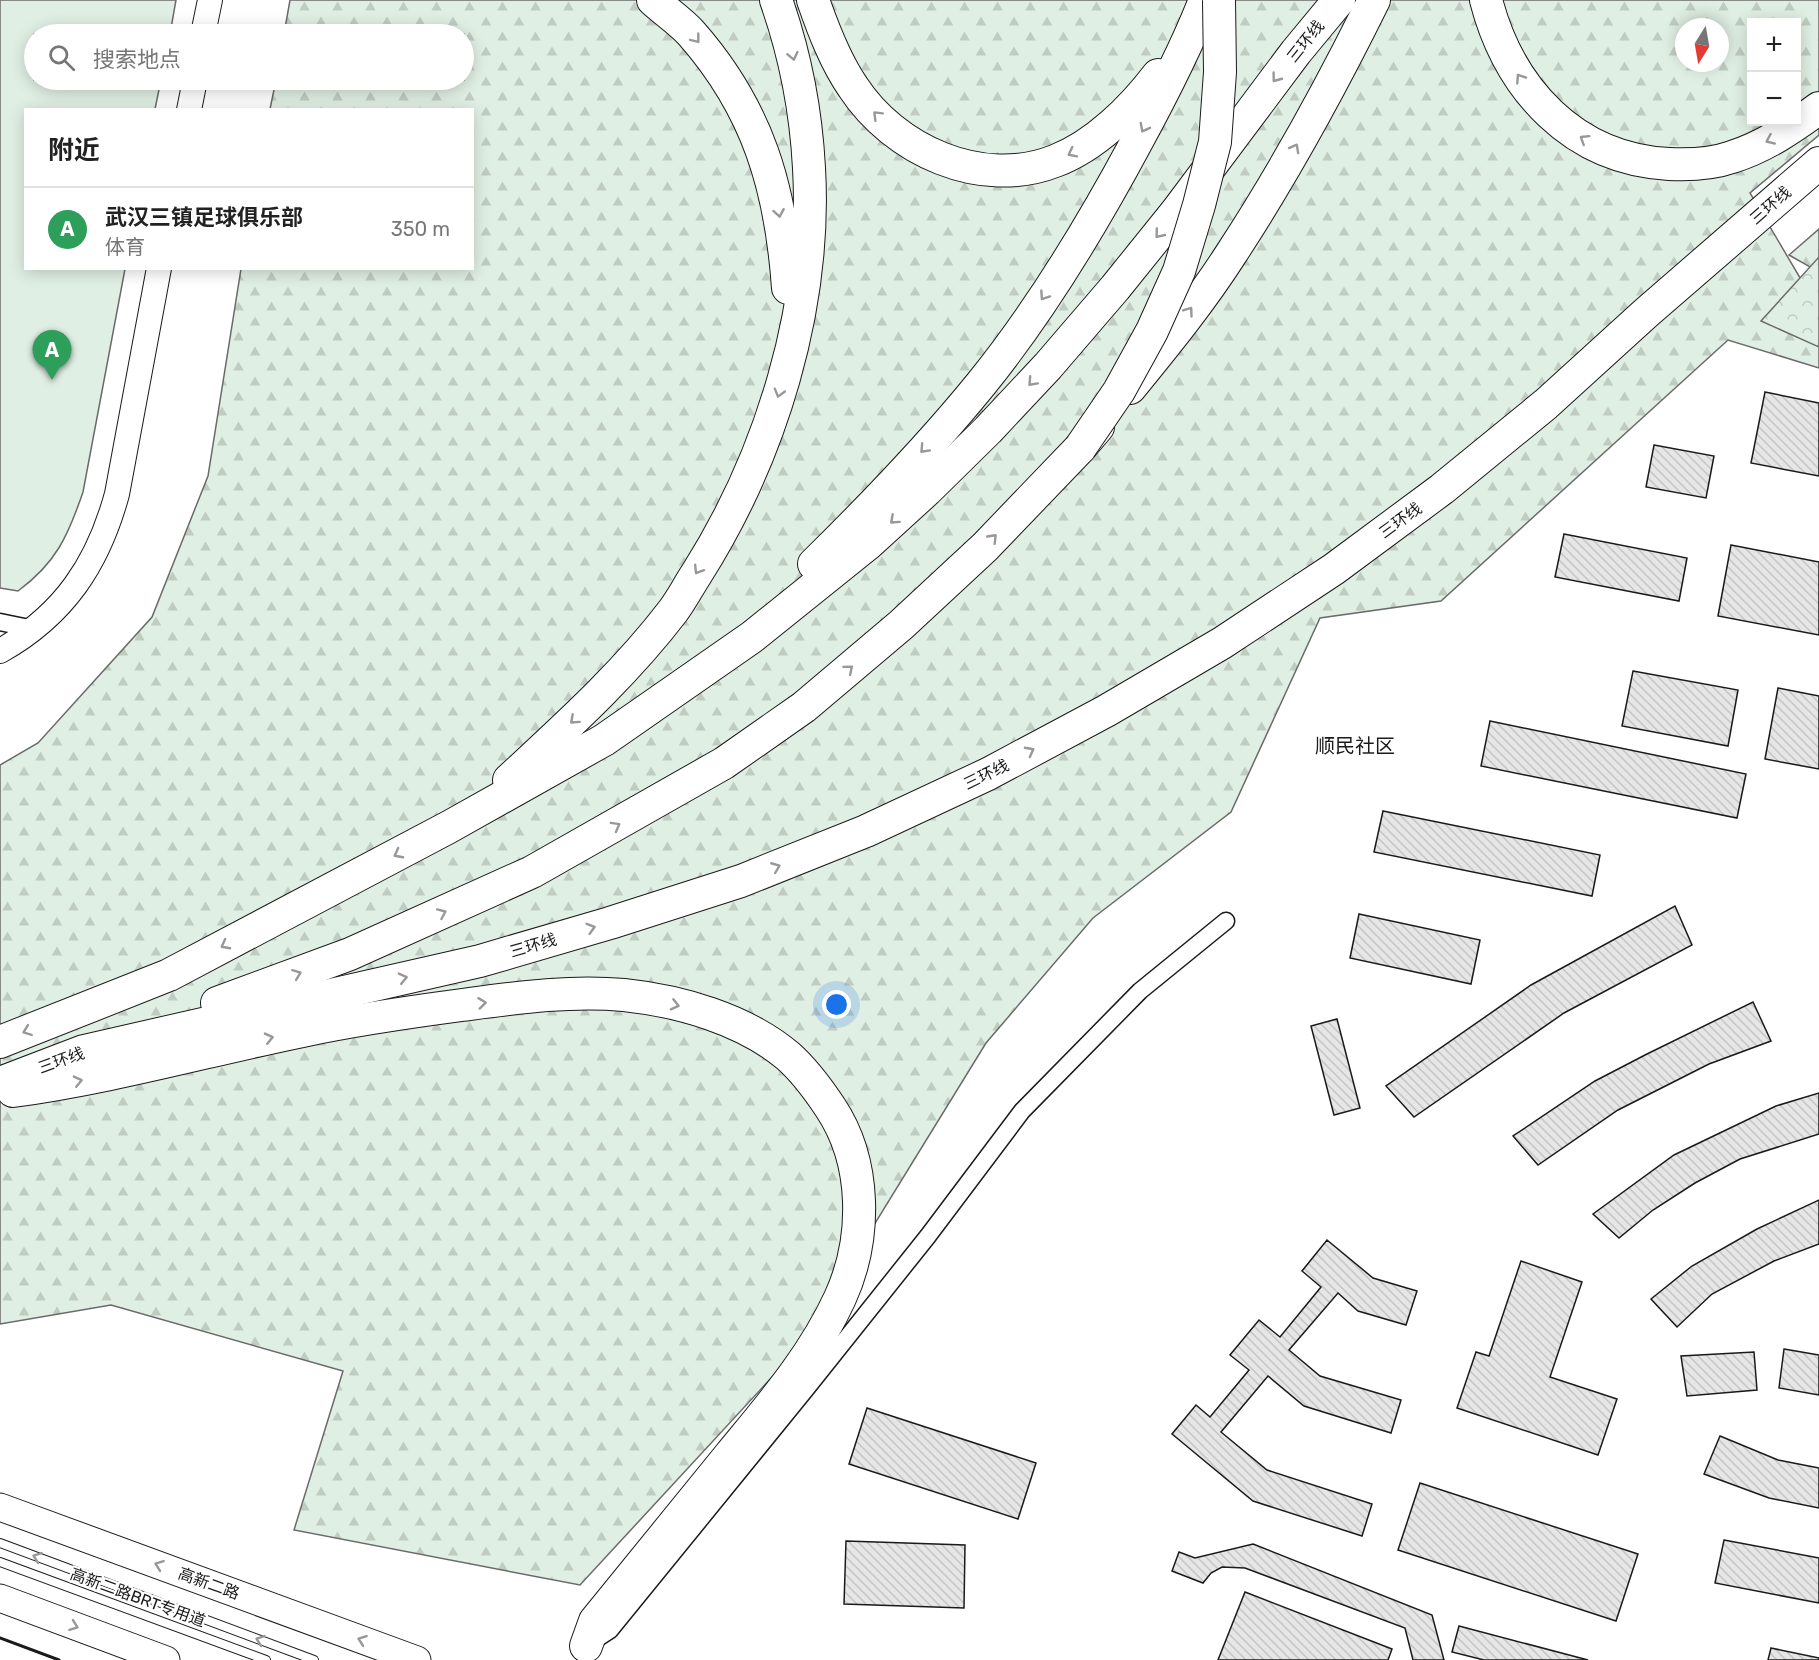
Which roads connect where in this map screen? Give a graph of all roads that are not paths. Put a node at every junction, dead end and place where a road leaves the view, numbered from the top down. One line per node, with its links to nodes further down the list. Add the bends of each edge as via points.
1 (210, 0): 9 (street)
2 (653, 0): 15 (highway, one-way to 15, via 690,31 729,81 758,137 776,198 785,249)
3 (776, 0): 15 (highway, one-way to 15, via 803,105 809,169 803,284)
4 (813, 0): 8 (highway, one-way to 4, via 1155,79 1084,147 1054,162 1022,170 988,171 956,164 923,150 873,112 837,59)
5 (1339, 0): 20 (highway, 三环线, one-way to 20, bridge, via 1115,288 988,430 869,543)
6 (1374, 0): 16 (highway, one-way to 6, bridge, via 1159,353 1230,255 1293,153)
7 (1486, 0): 12 (highway, one-way to 7, via 1780,136 1731,158 1688,165 1646,163 1601,149 1558,122 1531,94 1509,61 1492,25)
8 (1207, 7): 16 (highway, bridge, via 1220,72 1215,142 1200,205 1179,271 1152,331 1119,391); 20 (highway, one-way to 20, via 1111,190 1065,265 981,384 859,519)
9 (205, 24)
10 (193, 90): 11 (street)
11 (189, 108)
12 (1819, 108)
13 (1819, 163): 24 (highway, 三环线, one-way to 13, via 480,961 610,923 741,881 866,831 988,774 1222,643 1325,575 1442,489 1546,404)
14 (159, 270): 18 (street, via 108,526 77,584)
15 (790, 352): 21 (highway, one-way to 21, via 774,410 748,479 716,542 673,610 582,712 499,788)
16 (1080, 448): 24 (highway, one-way to 16, via 350,954 532,872 724,763 804,707 901,625 985,547)
17 (0, 622): 18 (street)
18 (34, 629): 19 (street)
19 (0, 651)
20 (681, 687): 21 (highway, 三环线, via 604,740)
21 (449, 827): 23 (highway, 三环线, one-way to 23, via 169,975)
22 (1226, 921): 31 (street, via 1140,991 1022,1111 769,1435 610,1630)
23 (0, 1042)
24 (84, 1051): 25 (highway, 三环线)
25 (0, 1083)
26 (0, 1093): 31 (highway, one-way to 31, via 60,1084 304,1030 438,1008 573,994 623,995 672,1003 755,1034 787,1056 814,1083 835,1114 850,1149 858,1186 859,1224 853,1262 842,1295 789,1383 595,1621)
27 (0, 1507): 35 (main road, 高新二路, one-way to 27)
28 (0, 1543): 34 (lane, 高新二路BRT专用道, one-way to 28)
29 (0, 1562): 33 (lane, 高新二路BRT专用道)
30 (0, 1598): 32 (main road, one-way to 32)
31 (581, 1653)
32 (166, 1660)
33 (266, 1660)
34 (314, 1660)
35 (417, 1660)

